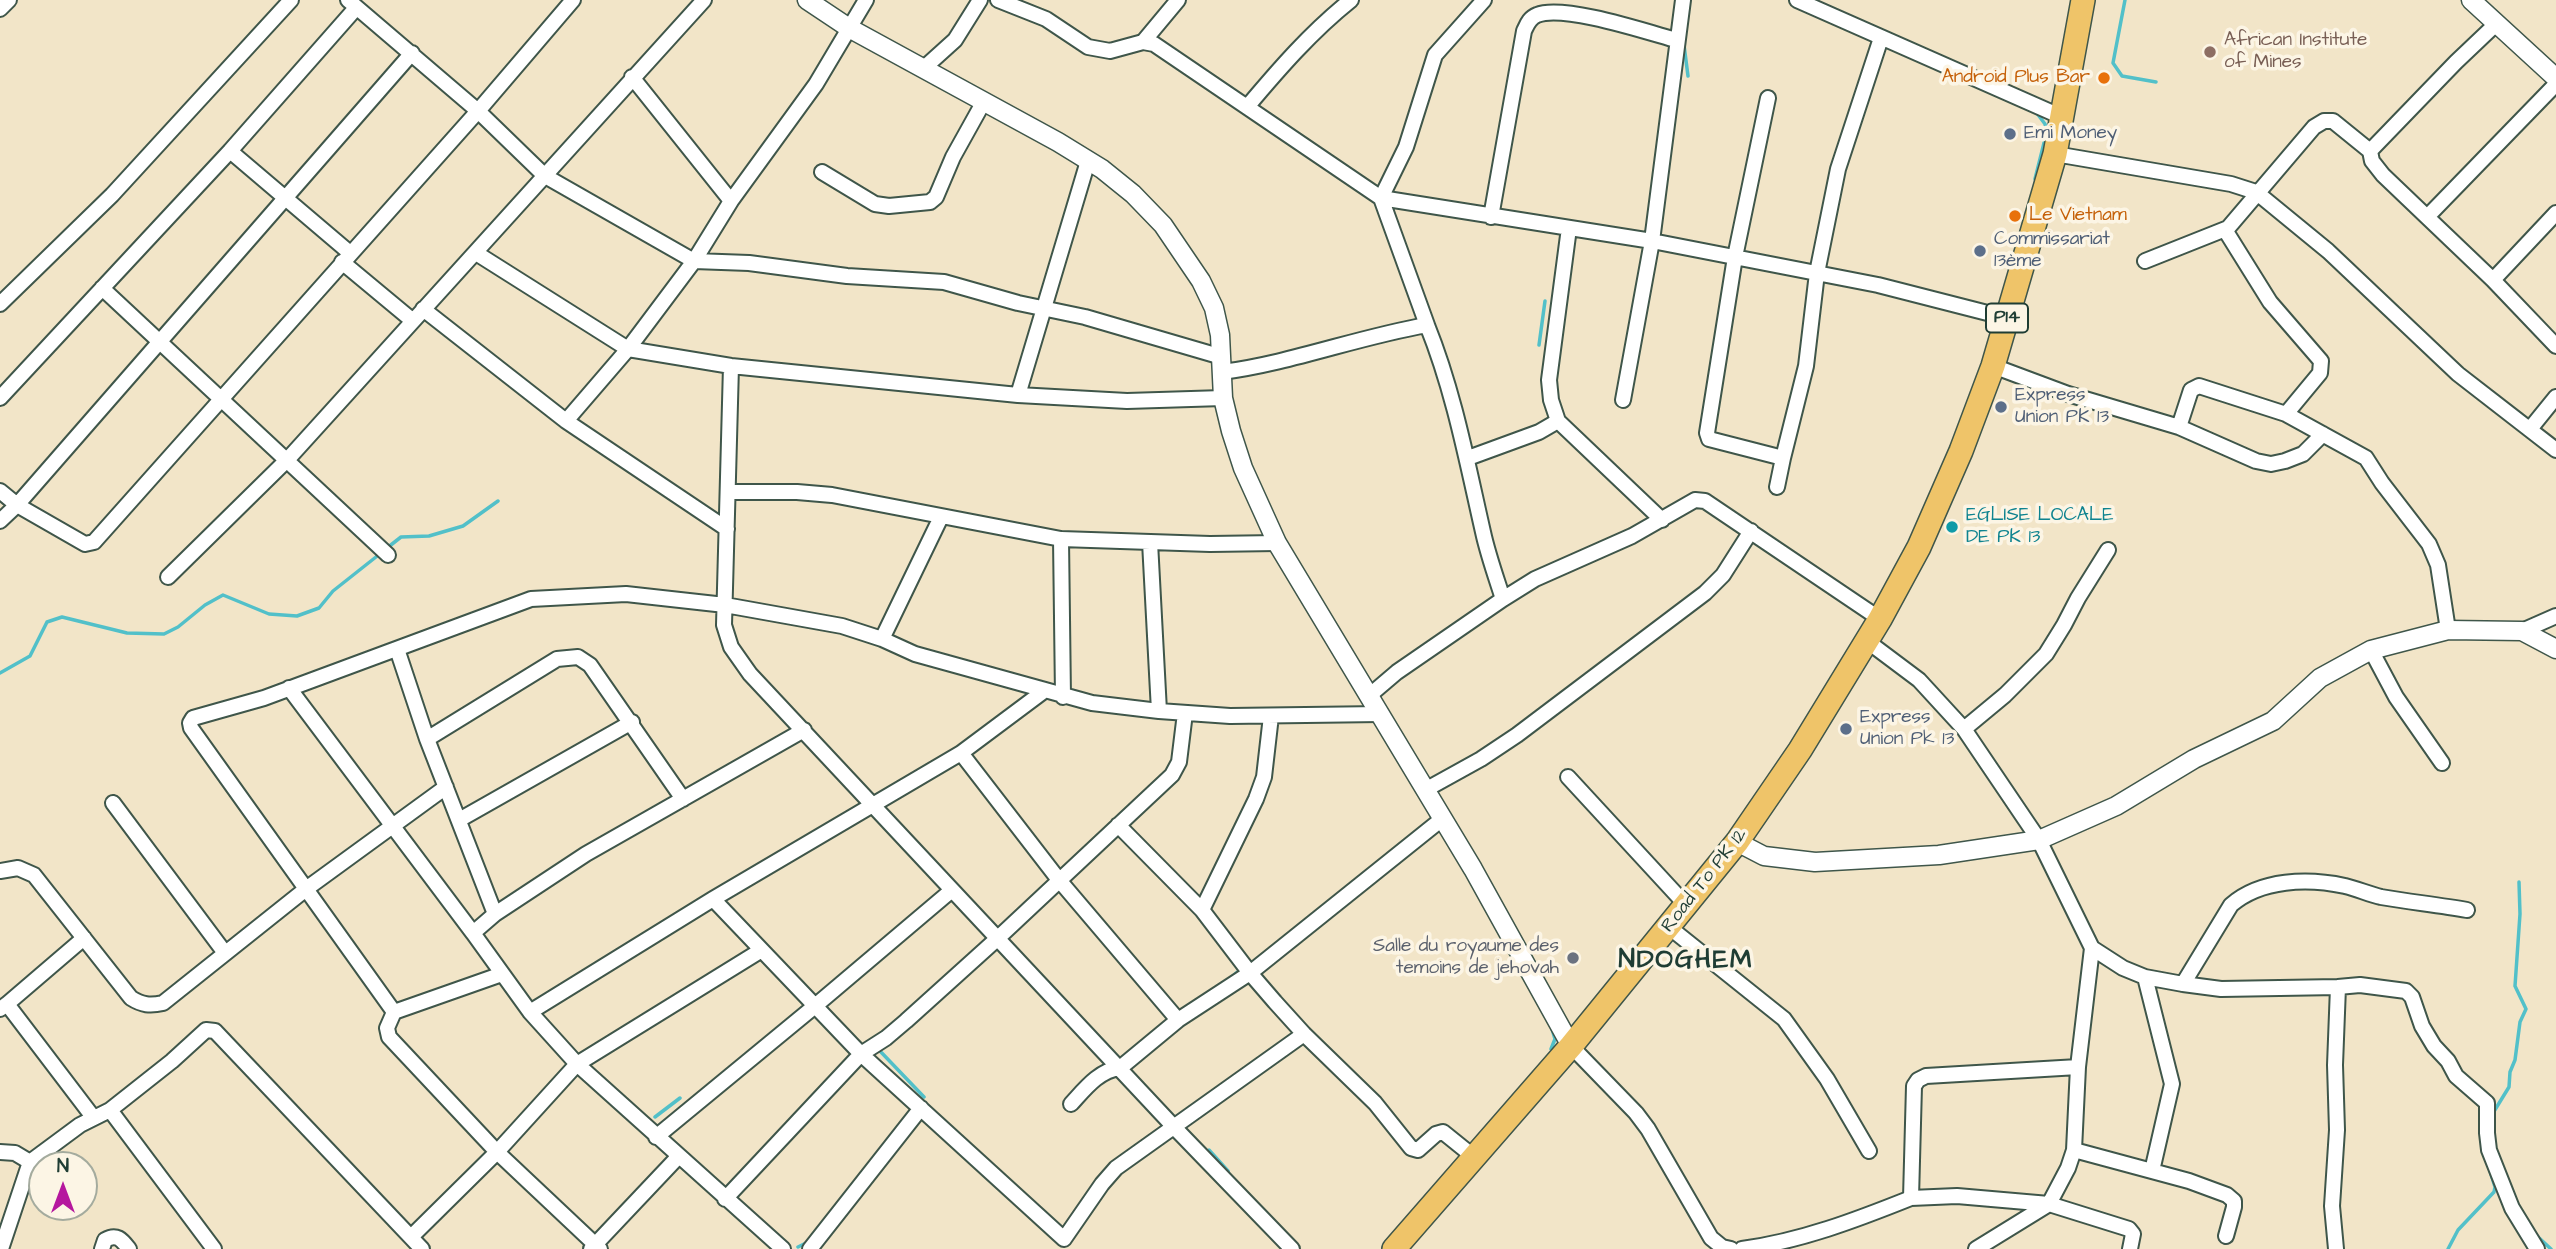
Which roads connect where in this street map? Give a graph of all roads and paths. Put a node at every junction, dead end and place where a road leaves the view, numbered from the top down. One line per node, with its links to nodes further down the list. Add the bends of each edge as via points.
1 (9, 0): 17 (street)
2 (291, 0): 57 (street, via 111,195)
3 (573, 0): 31 (street)
4 (704, 0): 25 (street)
5 (807, 0): 19 (street)
6 (866, 0): 19 (street)
7 (980, 0): 24 (street, via 955,40)
8 (998, 0): 22 (street, via 1046,19 1088,47 1110,51)
9 (1178, 0): 22 (street)
10 (1350, 0): 30 (street, via 1293,54)
11 (1484, 0): 41 (street, via 1436,55 1406,147)
12 (1683, 0): 21 (street)
13 (1797, 0): 20 (street)
14 (2082, 0): 32 (main road, P14)
15 (2472, 0): 18 (street)
16 (352, 4): 23 (street); 33 (street)
17 (0, 9)
18 (2496, 24): 26 (street); 34 (street)
19 (849, 28): 24 (street); 42 (street, via 816,85)
20 (1881, 38): 32 (street); 54 (street, via 1838,169)
21 (1676, 40): 44 (street, via 1581,15 1541,13 1530,19 1524,31); 48 (street)
22 (1143, 42): 30 (street, via 1154,44)
23 (412, 53): 31 (street); 40 (street)
24 (924, 68): 29 (street)
25 (632, 77): 38 (street); 42 (street)
26 (2556, 78)
27 (2556, 84): 45 (street)
28 (1768, 98): 50 (street)
29 (984, 103): 36 (street); 37 (street, via 930,202 876,204)
30 (1247, 107): 41 (street)
31 (478, 111): 38 (street); 51 (street)
32 (2062, 117): 35 (main road, P14)
33 (230, 151): 40 (street); 56 (street)
34 (2370, 151): 39 (street, via 2333,121 2324,121); 45 (street, via 2383,175)
35 (2055, 154): 39 (street); 60 (main road, P14)
36 (1088, 161): 58 (street); 65 (street, via 1133,194 1163,225 1195,272 1214,308)
37 (822, 172)
38 (545, 176): 49 (street); 52 (street)
39 (2256, 192): 46 (street); 78 (street, via 2328,251 2458,374)
40 (286, 198): 51 (street); 62 (street)
41 (1381, 198): 44 (street); 61 (street)
42 (731, 201): 52 (street)
43 (2556, 213): 55 (street)
44 (1491, 216): 47 (street)
45 (2428, 216): 55 (street)
46 (2228, 228): 53 (street); 74 (street, via 2229,238 2270,302 2321,361 2320,373)
47 (1569, 229): 48 (street); 76 (street, via 1549,380)
48 (1652, 242): 50 (street); 73 (street)
49 (476, 253): 59 (street); 64 (street)
50 (1735, 257): 54 (street); 82 (street, via 1707,436)
51 (346, 258): 59 (street); 71 (street)
52 (694, 261): 58 (street, via 944,282); 64 (street)
53 (2145, 261)
54 (1816, 273): 60 (street); 82 (street, via 1805,366)
55 (2493, 280): 63 (street)
56 (102, 288): 62 (street); 70 (street)
57 (0, 304)
58 (1042, 308): 65 (street, via 1085,317); 68 (street)
59 (418, 315): 75 (street); 83 (street)
60 (2007, 318): 67 (main road, P14)
61 (1427, 325): 65 (street, via 1260,366); 81 (street)
62 (160, 341): 71 (street); 87 (street)
63 (2556, 346)
64 (628, 349): 66 (street); 75 (street)
65 (1222, 364): 72 (street)
66 (731, 366): 68 (street); 86 (street)
67 (1993, 366): 77 (street); 102 (main road, P14, via 1919,547)
68 (1018, 395): 72 (street, via 1127,401)
69 (2556, 397): 78 (street)
70 (0, 398)
71 (221, 398): 83 (street); 87 (street, via 94,542 85,544)
72 (1223, 398): 95 (street, via 1243,468)
73 (1623, 400)
74 (2286, 414): 77 (street, via 2199,386 2191,390); 79 (street)
75 (566, 421): 91 (street)
76 (1558, 421): 81 (street); 89 (street)
77 (2179, 427): 79 (street, via 2271,464 2302,454)
78 (2529, 429): 80 (street)
79 (2323, 434): 103 (street, via 2366,458 2429,544 2438,565)
80 (2556, 450)
81 (1468, 458): 99 (street, via 1483,535)
82 (1783, 458): 84 (street)
83 (288, 459): 97 (street); 98 (street)
84 (1777, 487)
85 (0, 491): 87 (street)
86 (728, 492): 88 (street, via 832,495); 91 (street)
87 (17, 505): 90 (street)
88 (941, 517): 93 (street); 105 (street)
89 (1662, 520): 92 (street, via 1686,504 1704,501); 99 (street, via 1535,579)
90 (0, 521)
91 (727, 529): 100 (street)
92 (1751, 531): 102 (street); 126 (street, via 1723,575 1705,593 1517,735)
93 (1061, 539): 94 (street); 113 (street)
94 (1150, 542): 95 (street); 114 (street)
95 (1276, 543): 112 (street)
96 (2109, 550): 119 (street, via 2046,654)
97 (388, 555)
98 (169, 577)
99 (1503, 599): 112 (street)
100 (725, 605): 105 (street, via 842,626); 107 (street, via 626,594 531,599); 120 (street, via 724,625 731,647 750,674)
101 (2556, 615): 104 (street)
102 (1880, 619): 106 (main road, Road To PK 12 / P14)
103 (2448, 630): 104 (street); 109 (street)
104 (2522, 631): 108 (street)
105 (882, 639): 111 (street, via 915,654)
106 (1867, 641): 119 (street, via 1914,677); 135 (main road, Road To PK 12 / P14)
107 (397, 649): 110 (street); 121 (street)
108 (2556, 649)
109 (2371, 650): 123 (street, via 2396,697); 134 (street, via 2320,678 2273,721 2194,759 2116,806)
110 (289, 688): 132 (street); 138 (street, via 193,718 190,723)
111 (1044, 691): 113 (street); 122 (street)
112 (1370, 695): 116 (street)
113 (1063, 697): 114 (street)
114 (1159, 712): 115 (street)
115 (1185, 713): 117 (street); 133 (street, via 1179,762 1172,775)
116 (1381, 714): 117 (street); 126 (street)
117 (1270, 716): 142 (street, via 1260,788)
118 (632, 722): 121 (street, via 590,665 567,656); 127 (street); 131 (street)
119 (1964, 729): 134 (street)
120 (804, 730): 127 (street); 129 (street)
121 (426, 738): 125 (street)
122 (961, 753): 129 (street); 137 (street)
123 (2442, 763)
124 (1568, 777): 141 (street)
125 (446, 787): 131 (street); 132 (street)
126 (1425, 790): 130 (street)
127 (683, 799): 144 (street, via 586,854)
128 (113, 803): 151 (street)
129 (872, 806): 139 (street); 140 (street)
130 (1442, 819): 152 (street); 163 (street)
131 (459, 820): 144 (street)
132 (392, 825): 138 (street); 146 (street)
133 (1118, 825): 137 (street); 142 (street)
134 (2039, 840): 135 (street, via 1939,855 1815,862 1764,856); 149 (street)
135 (1737, 842): 141 (main road, Road To PK 12 / P14)
136 (0, 871): 147 (street, via 19,868 34,875)
137 (1059, 880): 148 (street); 161 (street)
138 (306, 889): 151 (street); 159 (street)
139 (952, 890): 148 (street); 157 (street)
140 (713, 899): 150 (street); 160 (street)
141 (1688, 906): 145 (main road, Road To PK 12 / P14)
142 (1202, 909): 152 (street)
143 (2468, 909): 155 (street, via 2384,897 2344,886 2276,883 2231,905)
144 (495, 914): 146 (street)
145 (1669, 928): 163 (main road, Road To PK 12 / P14); 176 (street, via 1784,1019 1827,1079)
146 (473, 933): 153 (street)
147 (84, 938): 151 (street, via 131,998 153,1006); 158 (street)
148 (998, 938): 164 (street, via 887,1038); 166 (street)
149 (2092, 948): 154 (street); 167 (street)
150 (761, 951): 157 (street); 165 (street)
151 (226, 953)
152 (1250, 973): 161 (street); 162 (street)
153 (502, 974): 159 (street); 160 (street)
154 (2145, 978): 155 (street); 183 (street, via 2172,1084)
155 (2183, 984): 156 (street, via 2221,989)
156 (2338, 987): 204 (street, via 2332,1206); 205 (street, via 2401,988 2412,997 2434,1046 2456,1076 2487,1102 2489,1150 2512,1208)
157 (815, 1006): 164 (street); 173 (street)
158 (4, 1007): 171 (street)
159 (394, 1012): 178 (street, via 387,1028 389,1037)
160 (530, 1012): 165 (street)
161 (1178, 1020): 166 (street)
162 (1304, 1034): 172 (street); 180 (street, via 1375,1103 1411,1148 1418,1150 1443,1132)
163 (1571, 1046): 180 (main road, Road To PK 12 / P14); 200 (street, via 1636,1113 1711,1238)
164 (861, 1054): 169 (street); 185 (street)
165 (577, 1064): 173 (street); 178 (street)
166 (1120, 1068): 168 (street, via 1097,1079); 172 (street)
167 (2078, 1068): 174 (street); 184 (street, via 1918,1080 1914,1086)
168 (1071, 1104)
169 (921, 1108): 189 (street); 197 (street)
170 (110, 1110): 171 (street); 188 (street, via 206,1030 215,1031); 194 (street)
171 (93, 1117): 175 (street)
172 (1174, 1127): 189 (street, via 1116,1168); 198 (street)
173 (656, 1137): 179 (street)
174 (2074, 1150): 183 (street); 186 (street)
175 (45, 1151)
176 (1869, 1151)
177 (0, 1152): 181 (street, via 15,1153)
178 (497, 1152): 188 (street); 190 (street)
179 (678, 1157): 185 (street); 190 (street)
180 (1474, 1157): 199 (main road, Road To PK 12 / P14)
181 (28, 1161)
182 (28, 1168): 191 (street)
183 (2152, 1171): 187 (street, via 2234,1201)
184 (1911, 1198): 186 (street, via 1957,1196); 201 (street, via 1803,1236)
185 (725, 1199): 196 (street)
186 (2049, 1204): 202 (street); 203 (street, via 2129,1229 2133,1234)
187 (2226, 1236)
188 (411, 1237): 195 (street)
189 (1069, 1244)
190 (596, 1247)
191 (1, 1249)
192 (102, 1249): 193 (street, via 106,1240 115,1236)
193 (129, 1249)
194 (214, 1249)
195 (422, 1249)
196 (783, 1249)
197 (810, 1249)
198 (1292, 1249)
199 (1394, 1249)
200 (1731, 1249)
201 (1742, 1249)
202 (1976, 1249)
203 (2130, 1249)
204 (2336, 1249)
205 (2537, 1249)

